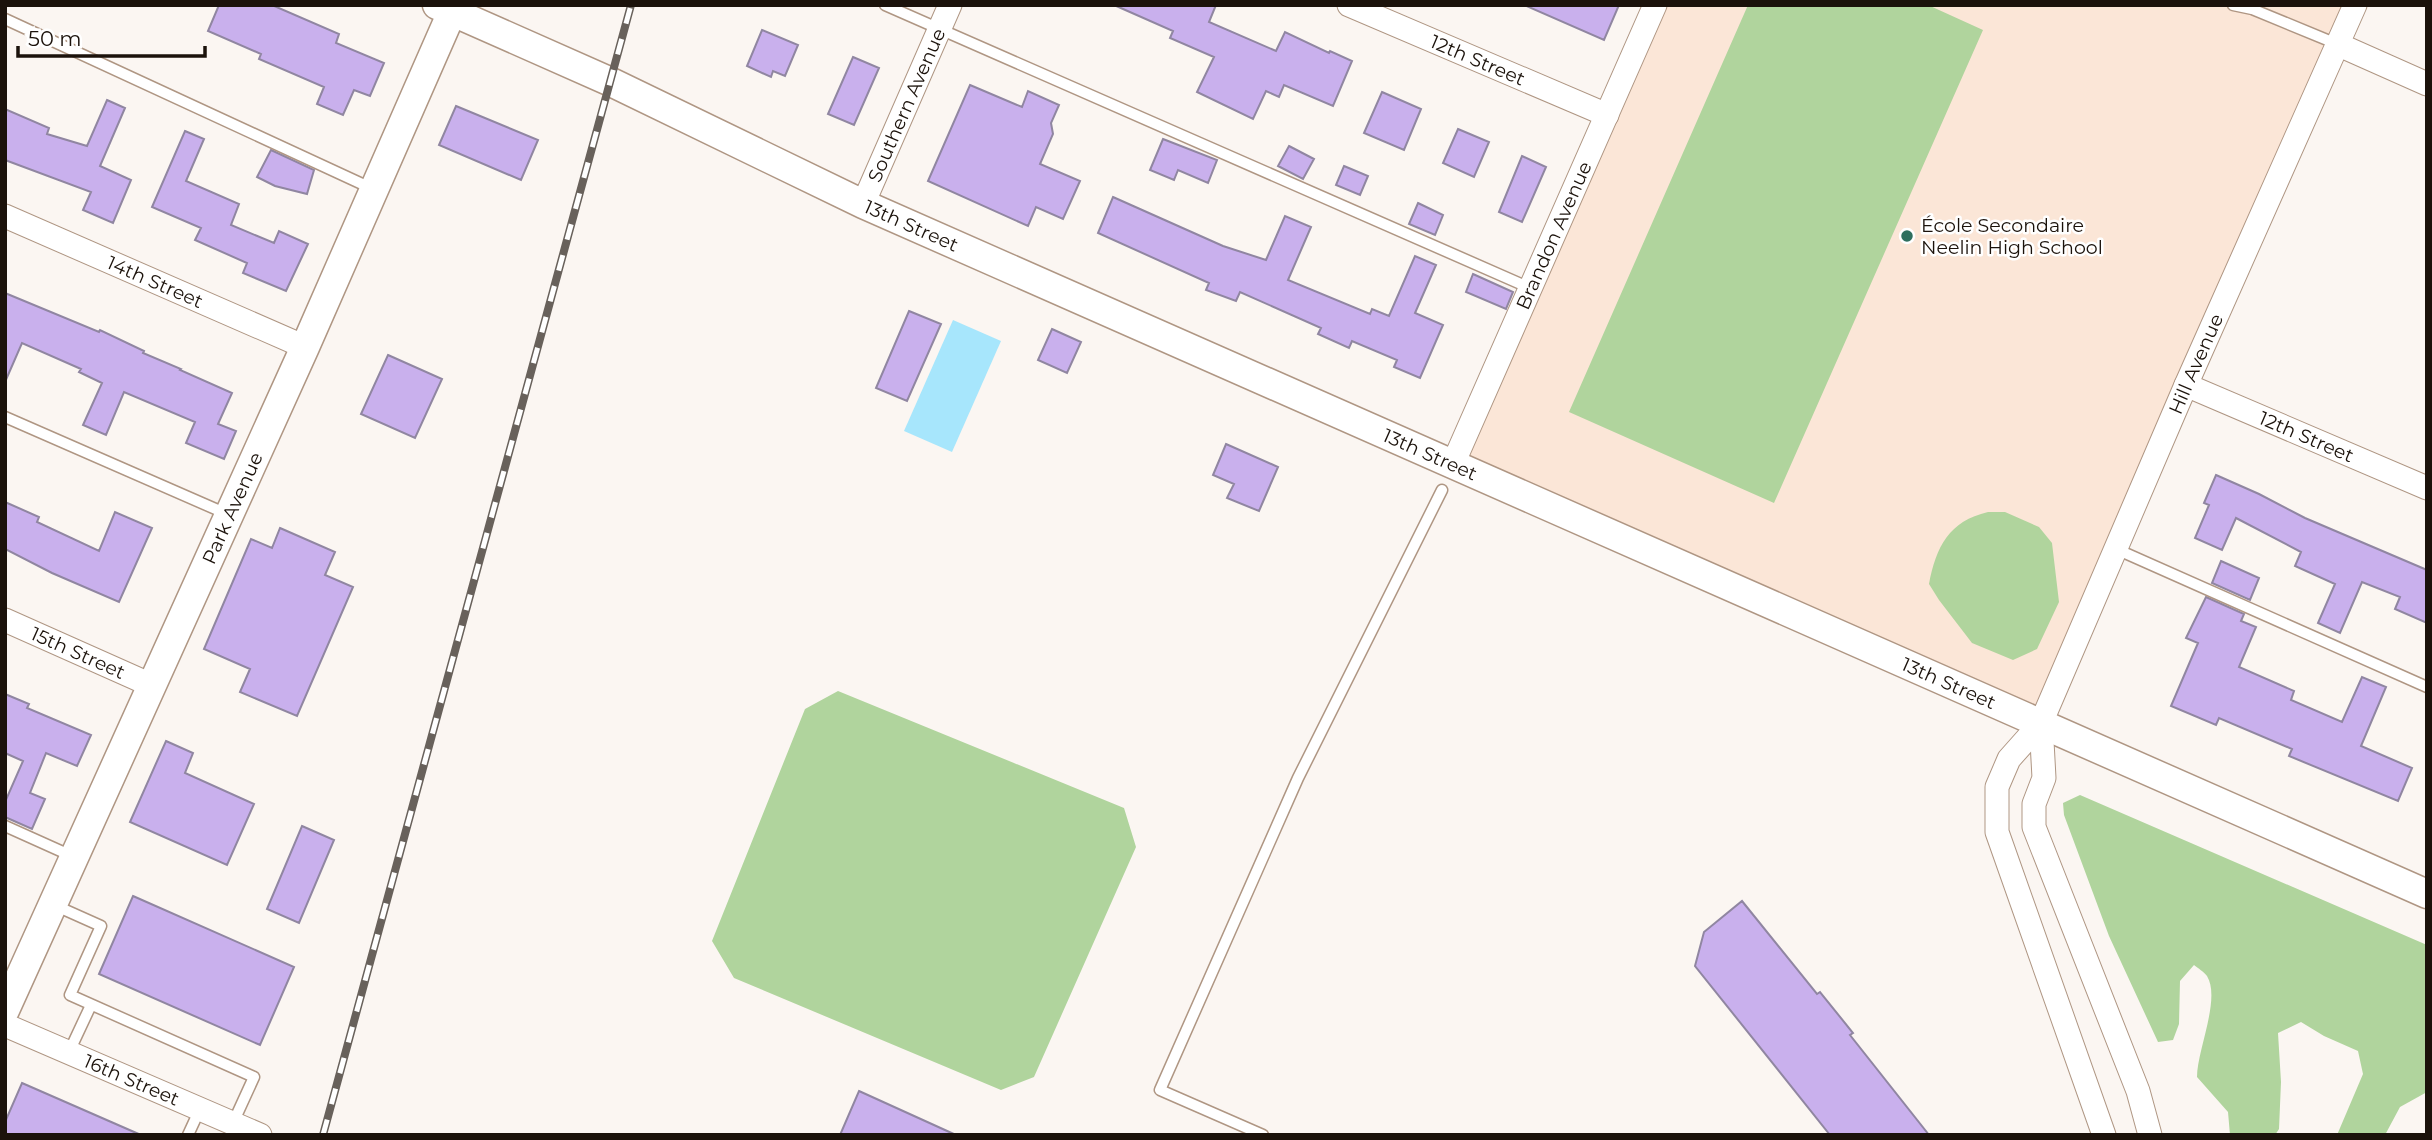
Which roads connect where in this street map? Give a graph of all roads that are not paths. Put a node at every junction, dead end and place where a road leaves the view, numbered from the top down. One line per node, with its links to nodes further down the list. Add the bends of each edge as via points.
1 (886, 5): 9 (lane)
2 (950, 5): 9 (street, Southern Avenue)
3 (1349, 5): 12 (street, 12th Street)
4 (1656, 5): 12 (street, Brandon Avenue)
5 (2233, 5): 10 (lane)
6 (2356, 5): 10 (street, Hill Avenue)
7 (448, 7): 13 (street, Park Avenue); 14 (street, 13th Street)
8 (5, 19): 13 (lane)
9 (939, 30): 14 (street, Southern Avenue); 16 (lane)
10 (2336, 44): 11 (street); 18 (street, Hill Avenue)
11 (2427, 84)
12 (1607, 115): 16 (street, Brandon Avenue)
13 (373, 189): 17 (street, Park Avenue)
14 (863, 204): 20 (street, 13th Street)
15 (5, 216): 17 (street, 14th Street)
16 (1531, 288): 20 (street, Brandon Avenue)
17 (306, 347): 22 (street, Park Avenue)
18 (2186, 385): 21 (street, 12th Street); 23 (street, Hill Avenue)
19 (5, 417): 22 (lane)
20 (1447, 478): 27 (street, 13th Street); 40 (lane, via 1298,778 1160,1090)
21 (2427, 488)
22 (229, 515): 25 (street, Park Avenue)
23 (2116, 549): 26 (lane); 27 (street, Hill Avenue)
24 (5, 620): 25 (street, 15th Street)
25 (151, 684): 29 (street, Park Avenue)
26 (2427, 687)
27 (2041, 723): 30 (street, 13th Street); 41 (street, via 2010,760 1997,787 1997,831); 42 (street, via 2043,778 2034,804 2034,827 2138,1091)
28 (5, 826): 29 (lane)
29 (74, 857): 31 (street, Park Avenue)
30 (2427, 894)
31 (53, 904): 32 (lane, via 102,926 71,995); 33 (street, Park Avenue)
32 (92, 1005): 35 (lane); 37 (lane, via 254,1077)
33 (5, 1010)
34 (5, 1025): 35 (street, 16th Street)
35 (69, 1052): 36 (street, 16th Street)
36 (200, 1109): 37 (street, 16th Street); 38 (lane)
37 (233, 1123): 39 (street, 16th Street)
38 (188, 1135)
39 (260, 1135)
40 (1263, 1135)
41 (2104, 1135)
42 (2150, 1135)

